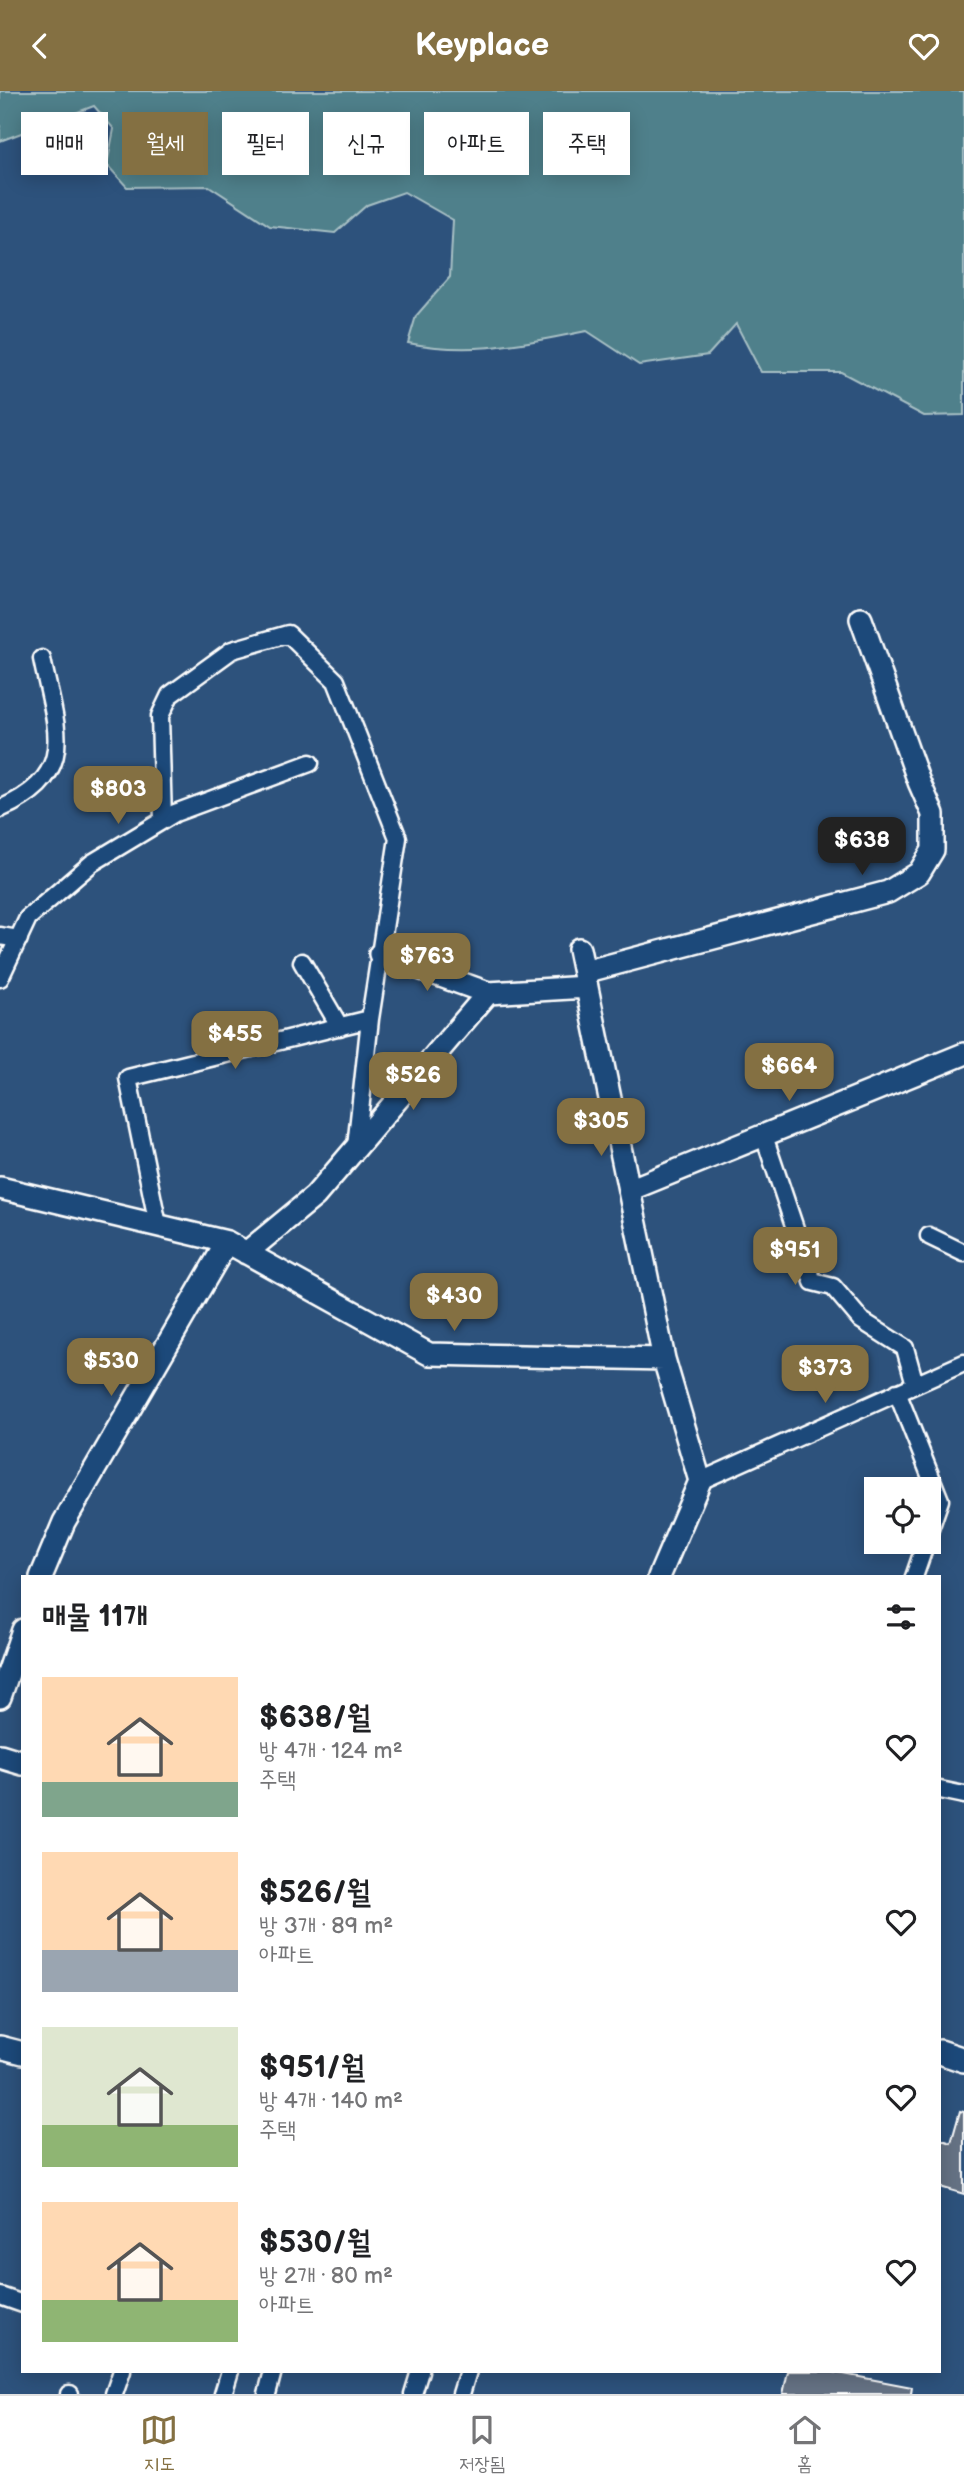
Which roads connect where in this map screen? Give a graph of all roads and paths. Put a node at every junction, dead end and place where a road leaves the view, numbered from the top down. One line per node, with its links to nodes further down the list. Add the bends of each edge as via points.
1 (861, 619): 12 (street, via 933,814 933,850 919,873 888,892)
2 (42, 659): 4 (street, via 56,730 56,755 45,781 22,800)
3 (310, 763): 5 (street)
4 (0, 809)
5 (163, 820): 7 (street, via 92,863 29,918); 9 (street, via 160,716 170,695 232,650 288,634 336,681 398,838)
6 (0, 936): 7 (street)
7 (19, 939): 11 (street)
8 (579, 949): 12 (street)
9 (380, 954): 13 (street); 14 (street)
10 (302, 962): 15 (street)
11 (0, 978)
12 (585, 979): 13 (street); 20 (street)
13 (488, 993): 18 (street)
14 (370, 1019): 15 (street); 18 (street)
15 (340, 1027): 21 (street, via 128,1078)
16 (964, 1054): 17 (street)
17 (764, 1136): 20 (street); 28 (street, via 813,1282 834,1287 861,1321 905,1348)
18 (356, 1147): 25 (street, via 315,1196)
19 (0, 1188): 21 (street)
20 (629, 1190): 26 (street)
21 (158, 1226): 23 (street)
22 (929, 1236): 24 (street)
23 (227, 1242): 25 (street); 33 (street, via 64,1522)
24 (964, 1252)
25 (247, 1253): 26 (street, via 429,1354)
26 (664, 1359): 31 (street)
27 (964, 1363): 28 (street)
28 (915, 1384): 29 (street)
29 (897, 1392): 30 (street); 31 (street)
30 (931, 1477)
31 (700, 1481): 34 (street)
32 (922, 1554): 35 (street)
33 (42, 1575)
34 (660, 1575)
35 (915, 1575)
36 (21, 1636): 37 (street)
37 (0, 1697)
38 (0, 1756): 39 (main road)
39 (21, 1762)
40 (941, 1790): 41 (street)
41 (964, 1795)
42 (941, 2052): 43 (main road)
43 (964, 2060)
44 (0, 2296): 45 (street)
45 (21, 2303)
46 (121, 2373): 51 (street)
47 (229, 2373): 52 (street)
48 (272, 2373): 53 (street)
49 (419, 2373): 54 (street)
50 (467, 2373): 55 (street)
51 (114, 2394)
52 (223, 2394)
53 (267, 2394)
54 (413, 2394)
55 (461, 2394)

